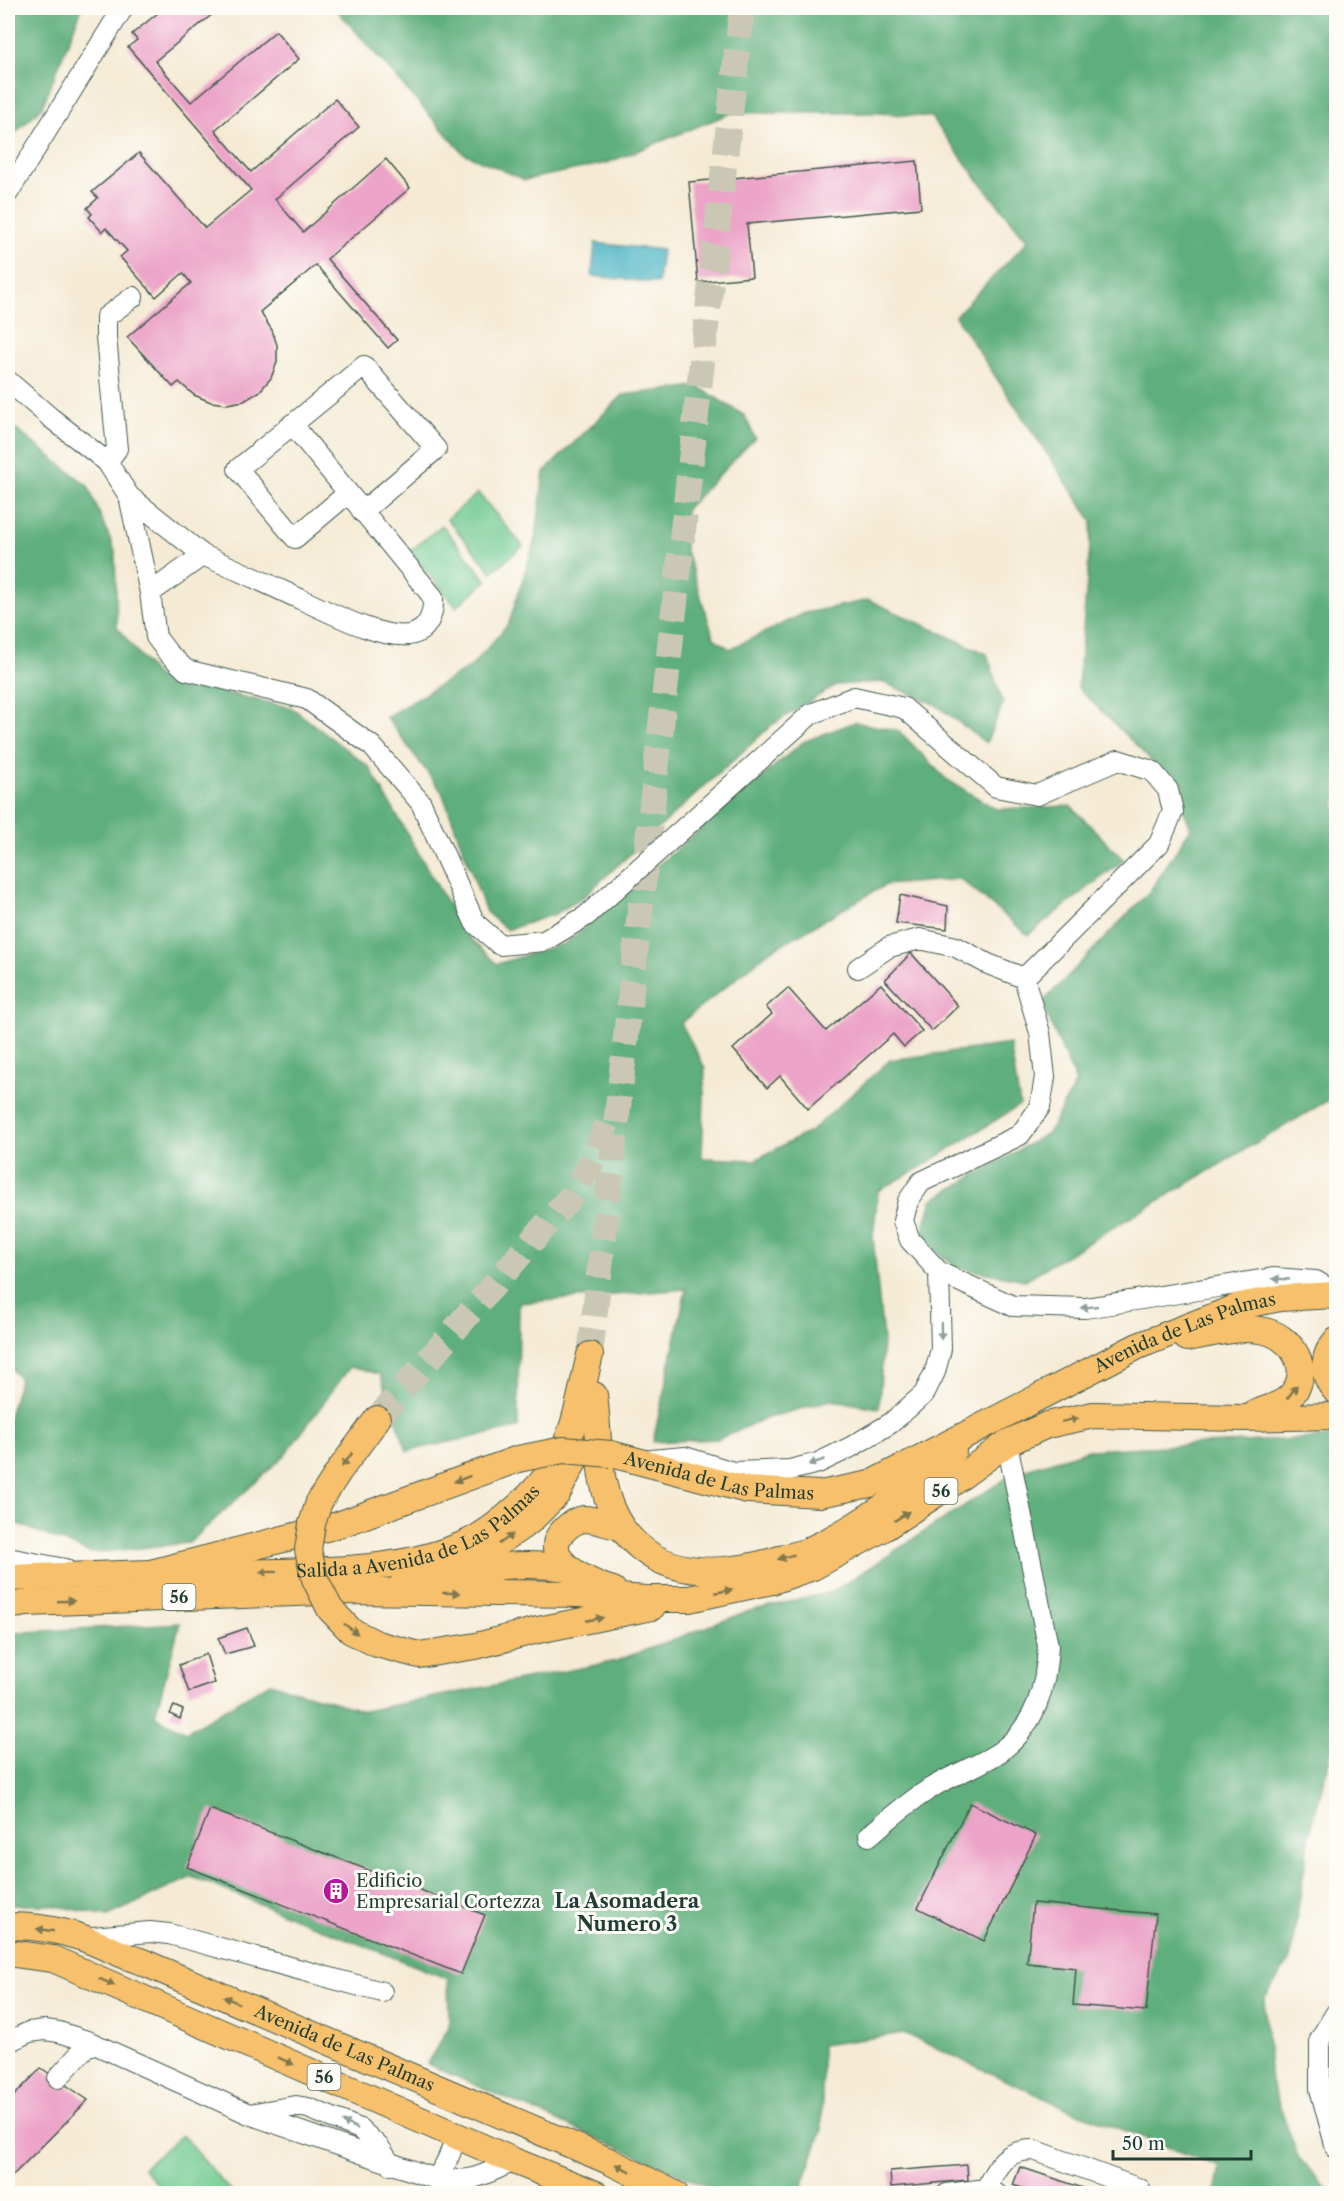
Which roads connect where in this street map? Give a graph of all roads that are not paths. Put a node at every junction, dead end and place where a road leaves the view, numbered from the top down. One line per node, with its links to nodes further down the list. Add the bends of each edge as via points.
1 (123, 8): 2 (street)
2 (8, 192)
3 (133, 297): 6 (street, via 106,317 117,449)
4 (8, 381): 6 (street)
5 (292, 424): 7 (street); 7 (street, via 238,469 295,538); 9 (street, via 364,366 436,449)
6 (107, 462): 8 (street)
7 (348, 494): 9 (street)
8 (129, 496): 10 (street); 11 (street)
9 (362, 512): 10 (street, via 434,597 431,619 415,633 396,634 362,626)
10 (203, 555): 11 (street)
11 (150, 593): 13 (street, via 156,637 186,670 308,699 372,746 421,803 475,923 500,945 544,941 586,916 811,714 854,697 904,708 996,787 1037,795 1118,760 1152,771 1168,790 1173,811 1160,844)
12 (858, 968): 13 (street, via 889,947 920,939 956,947)
13 (1024, 978): 14 (street, via 1040,1033 1045,1077 1040,1107 1020,1135 921,1182 908,1201 903,1221 910,1240)
14 (939, 1272): 15 (street, one-way to 14, via 1316,1281 1273,1278 1085,1308 1013,1306); 25 (street, one-way to 25, via 941,1349 935,1372 924,1394 891,1423 818,1463 790,1470 733,1472 685,1457)
15 (1336, 1294): 17 (main road, Avenida de Las Palmas / 56, via 1240,1306)
16 (1336, 1341): 18 (main road, via 1326,1358 1325,1369)
17 (1138, 1346): 21 (main road, one-way to 17, via 1286,1400 1298,1386 1300,1360 1281,1338 1246,1328); 23 (main road, Avenida de Las Palmas / 56)
18 (1336, 1391)
19 (594, 1395): 26 (main road, via 603,1480); 29 (main road, Salida a Avenida de Las Palmas, one-way to 29, via 590,1355 570,1435 557,1462 509,1515 470,1541 393,1564 337,1570); 31 (main road, one-way to 19, via 473,1560 502,1541 557,1494 586,1436)
20 (1336, 1416): 21 (main road, 56)
21 (1242, 1418): 24 (main road, 56, one-way to 21, via 1047,1425 1093,1415)
22 (377, 1419): 35 (main road, one-way to 35, bridge, via 319,1502 308,1550 315,1579 330,1609 351,1631 377,1644 419,1655)
23 (973, 1432): 25 (main road, Avenida de Las Palmas / 56, via 870,1484 820,1494 747,1490); 26 (main road, one-way to 26, via 929,1474 866,1518 809,1550 765,1564 723,1571 689,1570 657,1560)
24 (1007, 1443): 35 (main road, 56, one-way to 24, via 772,1581 813,1567 884,1528); 37 (street, via 1048,1646 1046,1676 1037,1708 1022,1732 1000,1752 933,1787 898,1810)
25 (636, 1461): 29 (main road, Avenida de Las Palmas / 56, one-way to 29, bridge, via 611,1454 562,1450 518,1460 338,1525)
26 (621, 1527): 28 (main road, via 584,1519 570,1524 560,1534 556,1547)
27 (8, 1558): 30 (street)
28 (567, 1568): 31 (main road, via 514,1564); 34 (main road, via 603,1587)
29 (150, 1573): 30 (main road, Avenida de Las Palmas / 56)
30 (91, 1574): 32 (main road, Avenida de Las Palmas / 56)
31 (436, 1575): 33 (main road)
32 (8, 1578)
33 (351, 1592): 34 (main road, 56, one-way to 34, via 578,1594); 36 (main road, 56, one-way to 33)
34 (646, 1599): 35 (main road, 56)
35 (689, 1599)
36 (8, 1606)
37 (869, 1836)
38 (8, 1926): 40 (main road, Avenida de Las Palmas / 56, one-way to 38, via 57,1931)
39 (150, 1932): 40 (street); 42 (street, via 138,1950); 43 (street)
40 (81, 1938): 42 (main road, Avenida de Las Palmas / 56)
41 (8, 1953): 48 (main road, Avenida de Las Palmas / 56, one-way to 48, via 53,1959)
42 (140, 1961): 55 (main road, Avenida de Las Palmas / 56, one-way to 42, via 609,2161)
43 (382, 1992)
44 (1336, 2013): 49 (street, via 1320,2039 1320,2089)
45 (8, 2042): 46 (street, via 29,2032 45,2030)
46 (90, 2042): 47 (street); 51 (street, via 249,2114)
47 (58, 2078)
48 (455, 2135): 50 (main road, Avenida de Las Palmas / 56); 51 (street, via 453,2150)
49 (1336, 2148)
50 (514, 2162): 51 (street, via 470,2180); 54 (main road, Avenida de Las Palmas / 56)
51 (436, 2179)
52 (1140, 2189): 53 (street, via 1034,2150 1020,2150 995,2170)
53 (991, 2191): 56 (street)
54 (596, 2193)
55 (675, 2193)
56 (947, 2193)

